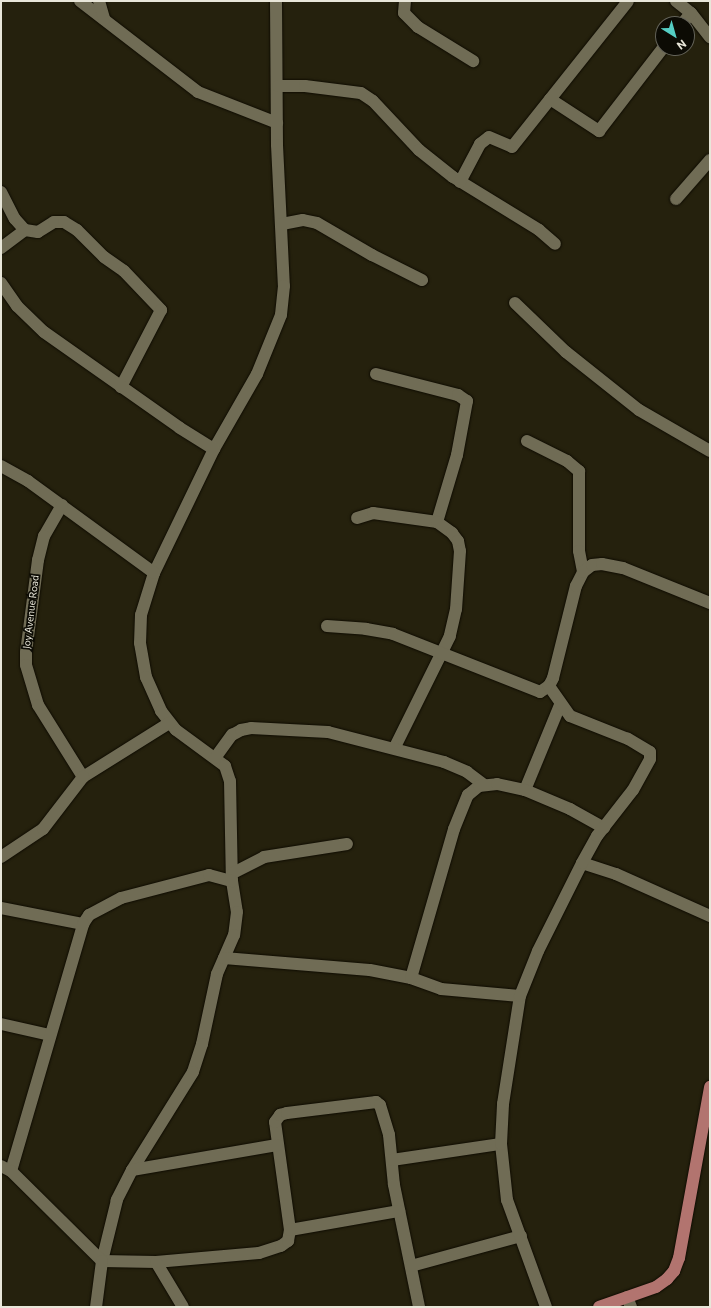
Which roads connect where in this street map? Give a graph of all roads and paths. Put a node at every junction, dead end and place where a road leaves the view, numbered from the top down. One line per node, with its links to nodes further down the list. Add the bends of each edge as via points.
1 (80, 1): 9 (street)
2 (99, 1): 9 (street)
3 (276, 1): 13 (street)
4 (405, 1): 12 (street, via 404,13 418,27)
5 (628, 1): 14 (street)
6 (676, 1): 7 (street)
7 (691, 13): 8 (street); 10 (street)
8 (689, 16)
9 (104, 19): 15 (street, via 198,92)
10 (710, 37)
11 (657, 56): 14 (street, via 599,131)
12 (473, 61)
13 (278, 86): 15 (street); 17 (street, via 305,86 361,93 378,106 419,150)
14 (550, 99): 17 (street, via 512,147 493,137 483,141)
15 (276, 122): 20 (street)
16 (710, 160): 19 (street)
17 (460, 182): 22 (street, via 538,230)
18 (1, 192): 21 (street, via 15,219)
19 (676, 199)
20 (282, 224): 24 (street, via 303,220 318,223 372,255); 30 (street, via 284,286 281,315 257,374)
21 (25, 230): 23 (street); 28 (street, via 38,232 54,222 64,222 77,230 104,257 124,271 161,310)
22 (555, 244)
23 (1, 248)
24 (422, 280)
25 (1, 283): 28 (street, via 17,306 44,332)
26 (515, 303): 31 (street, via 566,352 639,410)
27 (376, 374): 35 (street, via 458,395 467,401 457,455)
28 (121, 387): 30 (street)
29 (527, 441): 36 (street, via 567,461 579,471 579,544)
30 (214, 449): 37 (street)
31 (710, 451)
32 (1, 466): 33 (street)
33 (62, 505): 37 (street); 46 (street, Joy Avenue Road, via 44,536 38,560 26,665 38,705)
34 (357, 518): 35 (street, via 373,513)
35 (437, 522): 40 (street, via 458,541 461,562 456,609)
36 (583, 572): 38 (street, via 592,565 602,564 623,568); 41 (street, via 576,586 558,663)
37 (154, 573): 43 (street, via 141,615 140,644 146,677)
38 (710, 603)
39 (327, 626): 40 (street, via 393,634)
40 (443, 654): 41 (street, via 534,691 540,692); 44 (street)
41 (549, 686): 42 (street)
42 (560, 705): 48 (street); 49 (street, via 565,712 580,721 628,739 650,752 650,759 633,790)
43 (170, 723): 45 (street); 46 (street)
44 (394, 747): 45 (street, via 328,732 251,728 232,735); 47 (street, via 444,762 467,772)
45 (215, 758): 53 (street, via 225,766 230,781)
46 (84, 776): 51 (street, via 43,829)
47 (483, 784): 48 (street); 58 (street, via 468,795 454,829)
48 (525, 790): 49 (street, via 570,809)
49 (604, 828): 52 (street)
50 (347, 844): 53 (street, via 264,857)
51 (1, 857)
52 (582, 863): 55 (street, via 616,874); 59 (street, via 538,951)
53 (233, 877): 56 (street, via 209,875 121,898 89,915); 57 (street, via 237,912 234,935)
54 (1, 908): 56 (street)
55 (710, 916)
56 (84, 924): 61 (street)
57 (224, 958): 58 (street, via 370,970); 67 (street, via 217,974 202,1044 193,1072)
58 (411, 978): 59 (street, via 441,989)
59 (520, 996): 63 (street, via 503,1104)
60 (1, 1024): 61 (street)
61 (50, 1035): 66 (street)
62 (710, 1087): 74 (main road, via 679,1258 667,1279)
63 (501, 1144): 65 (street); 70 (street, via 507,1200)
64 (277, 1145): 65 (street, via 275,1122 280,1115 376,1102 384,1116); 67 (street); 69 (street)
65 (392, 1160): 68 (street)
66 (6, 1169): 71 (street)
67 (132, 1170): 71 (street, via 117,1200)
68 (399, 1211): 69 (street); 73 (street)
69 (290, 1230): 72 (street, via 288,1241 271,1250)
70 (521, 1236): 73 (street); 78 (street)
71 (102, 1261): 72 (street); 75 (street)
72 (156, 1262): 76 (street)
73 (411, 1266): 77 (street)
74 (629, 1302): 79 (main road)
75 (96, 1307)
76 (183, 1307)
77 (419, 1307)
78 (546, 1307)
79 (599, 1307)

